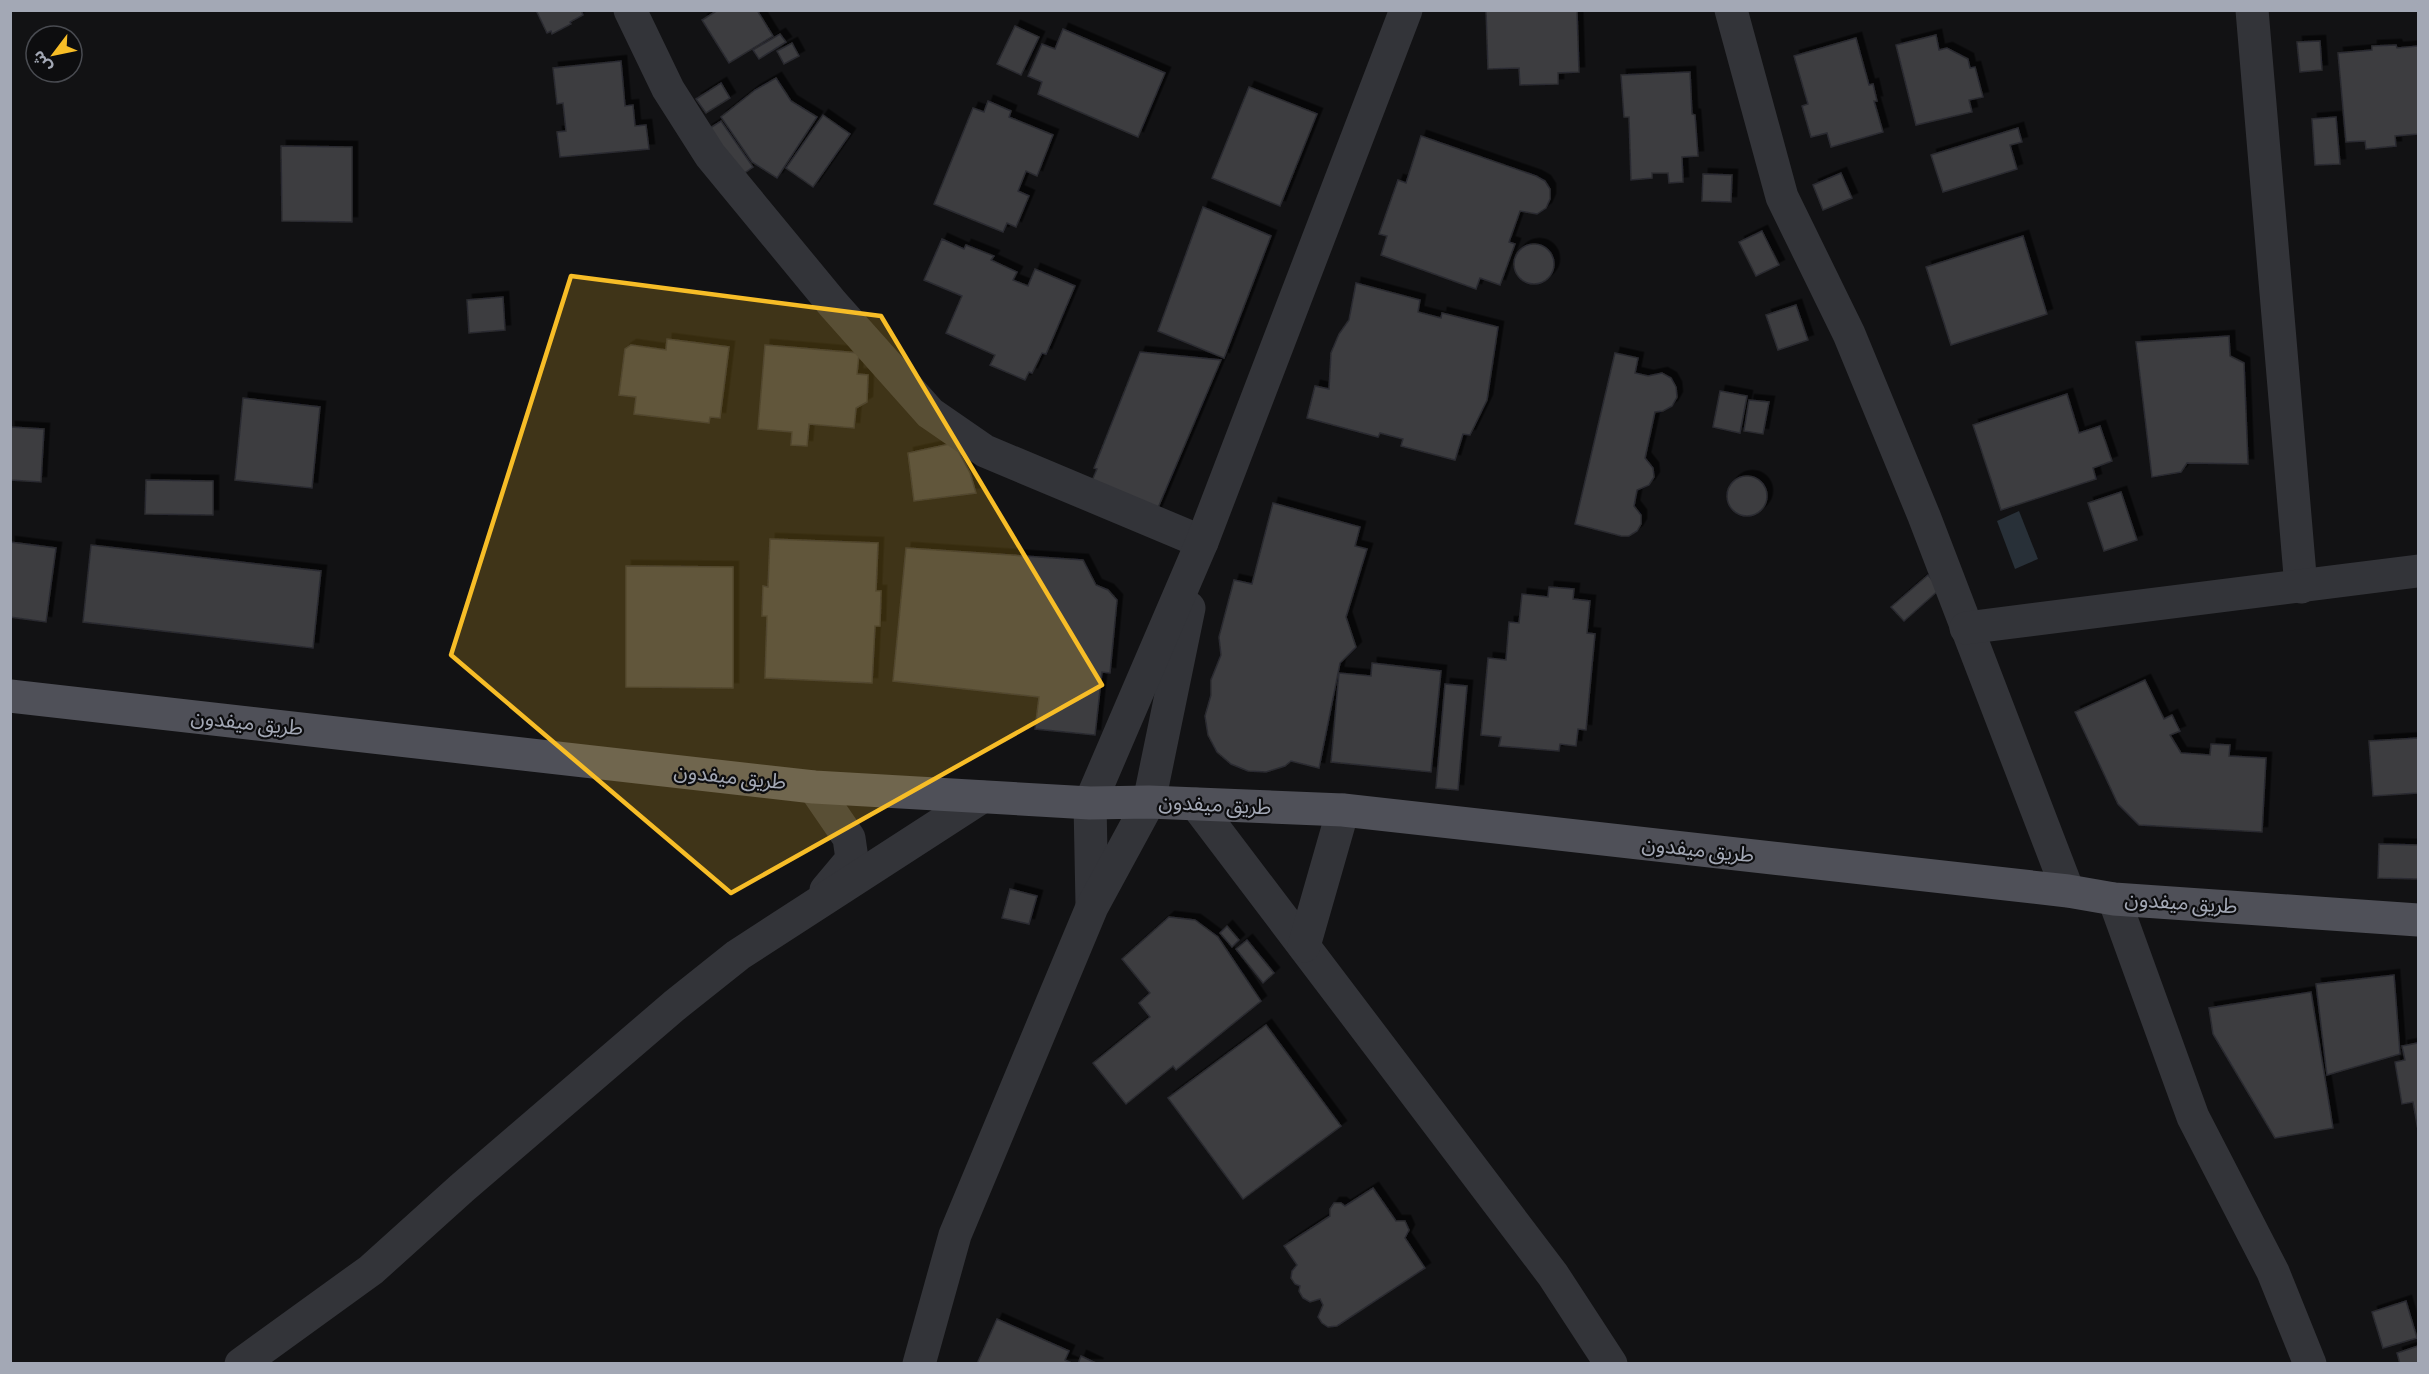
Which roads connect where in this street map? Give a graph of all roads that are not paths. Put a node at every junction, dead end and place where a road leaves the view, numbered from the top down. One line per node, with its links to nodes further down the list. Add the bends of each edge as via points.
1 (630, 10): 5 (street, via 668,88 710,155 832,303 930,412 985,452)
2 (1406, 10): 5 (street)
3 (1731, 10): 8 (street, via 1782,197 1849,334)
4 (2252, 10): 7 (street)
5 (1202, 542): 12 (street); 13 (street)
6 (2418, 571): 7 (street)
7 (2301, 587): 8 (street)
8 (1966, 628): 16 (street)
9 (10, 696): 10 (main road, طريق ميفدون)
10 (814, 787): 11 (main road, طريق ميفدون); 18 (street, via 849,838 852,859)
11 (982, 797): 13 (main road, طريق ميفدون); 18 (street)
12 (1149, 802): 13 (main road, طريق ميفدون); 14 (main road, طريق ميفدون); 19 (street)
13 (1090, 803): 19 (street)
14 (1196, 804): 15 (main road, طريق ميفدون); 21 (street)
15 (1343, 810): 16 (main road, طريق ميفدون); 21 (street)
16 (2068, 891): 17 (main road, طريق ميفدون)
17 (2114, 898): 20 (main road, طريق ميفدون); 25 (street, via 2193,1118 2273,1272)
18 (814, 906): 22 (street, via 738,955 371,1270)
19 (1092, 907): 23 (street, via 956,1235)
20 (2418, 920)
21 (1304, 946): 24 (street, via 1553,1275)
22 (241, 1364)
23 (919, 1364)
24 (1611, 1364)
25 (2310, 1364)

